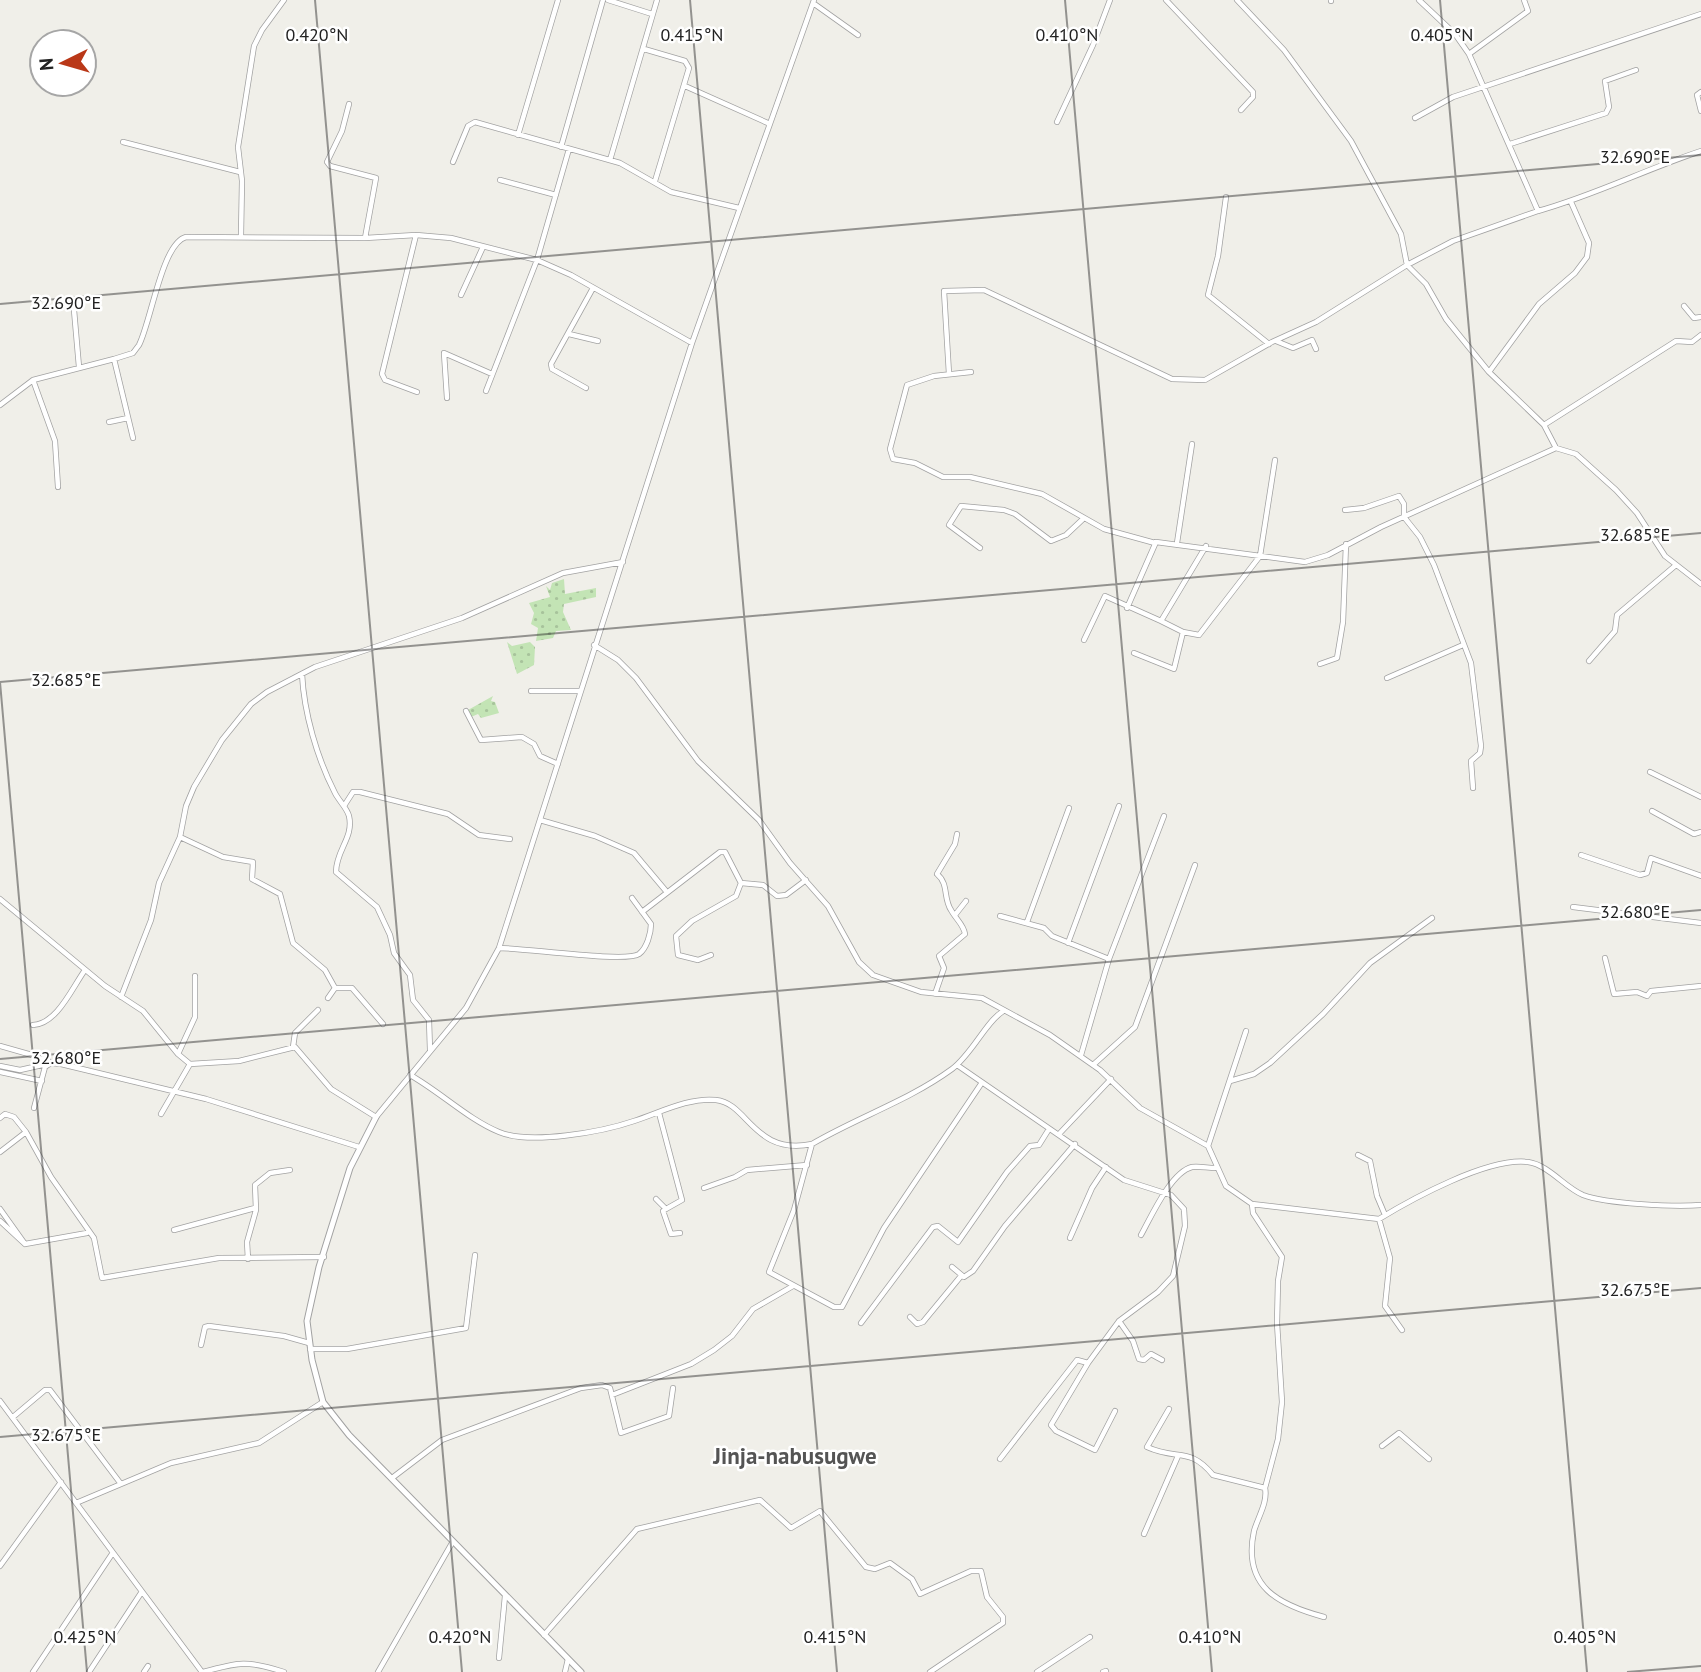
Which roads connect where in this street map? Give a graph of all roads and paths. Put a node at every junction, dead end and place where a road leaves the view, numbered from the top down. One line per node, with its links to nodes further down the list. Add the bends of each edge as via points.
1 (284, 0): 34 (street, via 254,46 250,89 239,131)
2 (558, 0): 26 (street)
3 (607, 0): 11 (street); 29 (street)
4 (657, 0): 11 (street)
5 (1110, 0): 24 (street)
6 (1166, 0): 21 (street, via 1252,92)
7 (1237, 0): 47 (street, via 1284,50 1351,141 1401,234)
8 (1419, 0): 15 (street)
9 (1524, 0): 15 (street, via 1528,11)
10 (813, 2): 13 (street); 25 (street)
11 (652, 14): 14 (street)
12 (1701, 14): 18 (street)
13 (858, 35)
14 (644, 48): 17 (street, via 687,63); 32 (street)
15 (1469, 54): 18 (street)
16 (1636, 70): 28 (street, via 1605,81 1606,113)
17 (685, 86): 25 (street); 36 (street)
18 (1485, 87): 23 (street, via 1453,97); 28 (street)
19 (1701, 92): 22 (street, via 1697,100)
20 (349, 104): 44 (street, via 327,162 376,178)
21 (1241, 110)
22 (1701, 111)
23 (1415, 118)
24 (1056, 122)
25 (770, 124): 40 (street)
26 (518, 135): 29 (street); 33 (street, via 472,122)
27 (123, 142): 34 (street)
28 (1510, 144): 41 (street)
29 (561, 147): 30 (street)
30 (569, 149): 32 (street); 37 (street)
31 (1701, 151): 39 (street)
32 (610, 160): 36 (street)
33 (453, 162)
34 (240, 172): 42 (street)
35 (500, 180): 37 (street)
36 (655, 181): 40 (street, via 671,192)
37 (556, 195): 46 (street)
38 (1226, 197): 58 (street, via 1209,298)
39 (1571, 202): 41 (street); 63 (street, via 1589,243 1587,257 1539,304)
40 (739, 208): 57 (street)
41 (1538, 211): 47 (street, via 1452,241)
42 (242, 235): 44 (street); 60 (street, via 178,240 139,345 133,353)
43 (416, 235): 44 (street); 45 (street); 69 (street, via 382,374 385,380)
44 (365, 238)
45 (484, 247): 46 (street); 49 (street)
46 (537, 260): 48 (street); 64 (street)
47 (1407, 265): 55 (street, via 1316,322); 63 (street, via 1426,284 1446,319)
48 (593, 288): 53 (street); 57 (street)
49 (461, 295)
50 (1684, 306): 52 (street, via 1694,318)
51 (74, 310): 61 (street)
52 (1701, 317)
53 (569, 334): 56 (street); 67 (street, via 551,366)
54 (1701, 335): 74 (street, via 1692,342 1676,341)
55 (1276, 340): 58 (street); 59 (street, via 1293,348 1312,340)
56 (598, 341)
57 (692, 343): 89 (street)
58 (1269, 344): 65 (street, via 1205,380 1176,380 1002,297 984,290 948,290 943,294)
59 (1316, 349)
60 (114, 359): 61 (street); 72 (street)
61 (79, 367): 66 (street)
62 (971, 372): 65 (street)
63 (1489, 372): 74 (street)
64 (492, 374): 68 (street); 70 (street, via 444,353)
65 (949, 374): 82 (street, via 907,386 890,449 893,459 915,463 943,477 970,477 1042,494)
66 (33, 380): 71 (street); 79 (street, via 55,441)
67 (586, 388)
68 (486, 391)
69 (417, 392)
70 (447, 398)
71 (0, 405)
72 (128, 418): 73 (street); 75 (street)
73 (109, 422)
74 (1544, 425): 77 (street)
75 (133, 438)
76 (1192, 444): 84 (street)
77 (1556, 447): 81 (street); 90 (street, via 1576,454 1616,490)
78 (1275, 460): 88 (street)
79 (58, 487)
80 (1345, 510): 81 (street, via 1398,495)
81 (1404, 517): 85 (street); 97 (street, via 1434,565)
82 (1083, 519): 83 (street); 87 (street, via 1066,536 1051,541 1004,510 961,506 949,526)
83 (1155, 543): 84 (street); 92 (street)
84 (1177, 543): 86 (street)
85 (1346, 544): 88 (street, via 1305,562); 100 (street, via 1343,622 1336,658)
86 (1206, 546): 88 (street); 93 (street)
87 (980, 548)
88 (1260, 556): 94 (street, via 1199,635)
89 (622, 562): 96 (street); 101 (street, via 563,573 462,618)
90 (1676, 565): 91 (street); 99 (street, via 1617,615 1615,631)
91 (1701, 584)
92 (1126, 608): 93 (street); 95 (street, via 1103,597)
93 (1161, 621): 94 (street)
94 (1183, 632): 98 (street, via 1174,669)
95 (1084, 640)
96 (594, 645): 104 (street); 123 (street, via 636,678 693,755 759,820)
97 (1463, 645): 102 (street); 108 (street, via 1471,663 1481,746 1472,761)
98 (1134, 653)
99 (1589, 661)
100 (1320, 664)
101 (302, 673): 111 (street, via 303,697 317,749); 118 (street, via 251,704 222,740 194,787)
102 (1387, 678)
103 (531, 691): 104 (street)
104 (579, 691): 106 (street)
105 (466, 711): 106 (street, via 481,740 522,737 534,744 540,756)
106 (558, 764): 115 (street)
107 (1650, 772): 109 (street)
108 (1473, 788)
109 (1701, 797)
110 (1119, 806): 136 (street)
111 (344, 807): 119 (street, via 353,792 370,794 448,814 479,835); 155 (street, via 350,831 338,852 336,872 377,907 394,953 410,975 413,1000 429,1020)
112 (1069, 808): 134 (street)
113 (1652, 811): 116 (street, via 1694,834)
114 (1164, 816): 140 (street)
115 (540, 820): 125 (street, via 634,853); 137 (street)
116 (1701, 832)
117 (957, 834): 131 (street, via 937,874)
118 (180, 837): 144 (street, via 223,857 253,862 252,879 280,894 293,943 325,970); 146 (street, via 159,883 151,920)
119 (509, 839)
120 (1581, 855): 122 (street, via 1640,875 1647,873 1651,858)
121 (1195, 865): 161 (street, via 1135,1027)
122 (1701, 876)
123 (806, 880): 124 (street, via 777,896 763,885); 145 (street, via 828,906 866,969 891,984)
124 (741, 883): 125 (street, via 729,857 720,852); 138 (street, via 736,896 692,920 676,936 678,955 698,960)
125 (666, 891): 130 (street)
126 (632, 898): 130 (street)
127 (0, 899): 141 (street)
128 (966, 901): 131 (street)
129 (1573, 907): 135 (street)
130 (642, 912): 137 (street, via 651,929 642,952 629,958)
131 (955, 915): 145 (street, via 965,934 939,956 944,968)
132 (1000, 916): 134 (street)
133 (1432, 919): 167 (street, via 1370,963 1270,1063)
134 (1027, 922): 136 (street)
135 (1701, 923)
136 (1068, 943): 140 (street)
137 (499, 948): 155 (street, via 466,1008)
138 (711, 955)
139 (1605, 958): 143 (street, via 1614,994 1647,996 1651,991)
140 (1110, 959): 157 (street)
141 (85, 970): 146 (street); 151 (street, via 52,1016)
142 (195, 976): 156 (street, via 195,1017)
143 (1701, 986)
144 (335, 988): 147 (street); 150 (street, via 352,988)
145 (935, 994): 149 (street, via 982,998)
146 (121, 997): 156 (street, via 155,1022)
147 (328, 998)
148 (318, 1010): 154 (street, via 295,1033)
149 (1003, 1012): 157 (street, via 1022,1018); 160 (street)
150 (383, 1024)
151 (33, 1025)
152 (1246, 1031): 167 (street)
153 (0, 1046): 158 (street)
154 (293, 1047): 159 (street, via 239,1061); 174 (street, via 331,1089)
155 (430, 1051): 164 (street)
156 (178, 1054): 159 (street)
157 (1081, 1055): 161 (street)
158 (51, 1063): 162 (street, via 20,1070); 166 (street, via 45,1067); 169 (street)
159 (190, 1064): 169 (street)
160 (957, 1065): 168 (street); 178 (street, via 919,1091)
161 (1093, 1065): 165 (street)
162 (0, 1066)
163 (0, 1072): 166 (street)
164 (410, 1075): 171 (street, via 511,1136 540,1139 605,1130); 174 (street)
165 (1111, 1079): 177 (street); 180 (street, via 1140,1108)
166 (42, 1081): 170 (street)
167 (1230, 1081): 180 (street)
168 (981, 1083): 175 (street); 210 (street, via 884,1228 842,1307)
169 (174, 1093): 172 (street); 181 (street)
170 (34, 1108)
171 (659, 1113): 178 (street, via 717,1100 769,1140 788,1146); 195 (street, via 682,1200)
172 (161, 1114)
173 (0, 1118): 176 (street, via 5,1114 13,1117)
174 (376, 1118): 181 (street)
175 (1049, 1129): 177 (street); 213 (street, via 1039,1145 1030,1146 1007,1172 958,1242 933,1227)
176 (26, 1132): 182 (street); 200 (street)
177 (1060, 1133): 179 (street)
178 (812, 1144): 184 (street)
179 (1075, 1144): 185 (street); 209 (street, via 973,1271)
180 (1208, 1146): 186 (street)
181 (359, 1147): 206 (street)
182 (0, 1152)
183 (1358, 1155): 196 (street, via 1370,1161)
184 (807, 1165): 188 (street, via 747,1170); 210 (street, via 794,1210 769,1267 769,1272)
185 (1106, 1167): 189 (street, via 1124,1180); 203 (street)
186 (1215, 1168): 189 (street, via 1192,1167 1180,1173); 191 (street, via 1230,1191)
187 (290, 1170): 193 (street, via 257,1181)
188 (704, 1188)
189 (1165, 1195): 202 (street); 212 (street, via 1171,1195 1185,1212 1173,1276)
190 (656, 1199): 195 (street)
191 (1252, 1204): 197 (street); 235 (street, via 1253,1213 1282,1257 1277,1323 1282,1402)
192 (1701, 1205): 196 (street, via 1594,1198 1534,1164 1517,1162 1443,1184)
193 (256, 1208): 199 (street); 207 (street, via 246,1247)
194 (0, 1209): 204 (street)
195 (666, 1209): 201 (street, via 668,1229 671,1234)
196 (1385, 1215): 197 (street)
197 (1379, 1219): 214 (street, via 1390,1258 1384,1302)
198 (0, 1222): 204 (street)
199 (174, 1230)
200 (88, 1233): 204 (street); 207 (street, via 94,1238 102,1278 197,1261)
201 (680, 1233)
202 (1141, 1235)
203 (1070, 1238)
204 (25, 1244)
205 (475, 1255): 216 (street, via 466,1328 347,1349)
206 (324, 1257): 207 (street); 216 (street, via 309,1305)
207 (248, 1259)
208 (952, 1267): 209 (street)
209 (961, 1276): 211 (street, via 923,1322 917,1324)
210 (793, 1286): 220 (street, via 753,1309 732,1336 703,1357)
211 (910, 1317)
212 (1119, 1321): 217 (street, via 1139,1359 1152,1354); 218 (street)
213 (861, 1323)
214 (1402, 1330)
215 (201, 1345): 216 (street, via 209,1326 284,1336)
216 (309, 1346): 222 (street)
217 (1162, 1360)
218 (1088, 1363): 225 (street, via 1051,1425 1095,1450); 231 (street, via 1077,1360)
219 (673, 1388): 220 (street, via 669,1416 621,1433)
220 (612, 1395): 232 (street, via 610,1388 602,1385 580,1388 460,1433 436,1444)
221 (0, 1401): 223 (street)
222 (323, 1402): 232 (street); 234 (street, via 259,1443 171,1463)
223 (6, 1408): 226 (street); 227 (street)
224 (1169, 1409): 229 (street, via 1147,1446)
225 (1115, 1411)
226 (0, 1413)
227 (13, 1417): 233 (street); 234 (street, via 45,1390 50,1391)
228 (1382, 1446): 230 (street, via 1399,1433)
229 (1178, 1456): 235 (street, via 1197,1458 1217,1477); 237 (street)
230 (1429, 1459)
231 (1000, 1460)
232 (392, 1478): 238 (street)
233 (61, 1482): 236 (street); 240 (street)
234 (121, 1484): 236 (street)
235 (1265, 1488): 243 (street, via 1253,1539 1260,1580 1280,1603)
236 (76, 1503): 239 (street)
237 (1144, 1534)
238 (452, 1542): 242 (street); 254 (street)
239 (112, 1554): 241 (street); 249 (street)
240 (0, 1565)
241 (141, 1593): 250 (street); 252 (street)
242 (505, 1596): 244 (street); 246 (street)
243 (1324, 1617)
244 (544, 1635): 247 (street); 257 (street, via 637,1529 760,1500 791,1528 820,1511 866,1567 890,1563 912,1579 920,1594 971,1571 981,1571 987,1597 1003,1623)
245 (1090, 1637): 258 (street)
246 (499, 1658)
247 (568, 1659): 255 (street); 256 (street)
248 (148, 1666): 251 (street)
249 (33, 1672)
250 (89, 1672)
251 (144, 1672)
252 (203, 1672): 253 (street, via 247,1662)
253 (284, 1672)
254 (378, 1672)
255 (565, 1672)
256 (581, 1672)
257 (930, 1672)
258 (1037, 1672)

